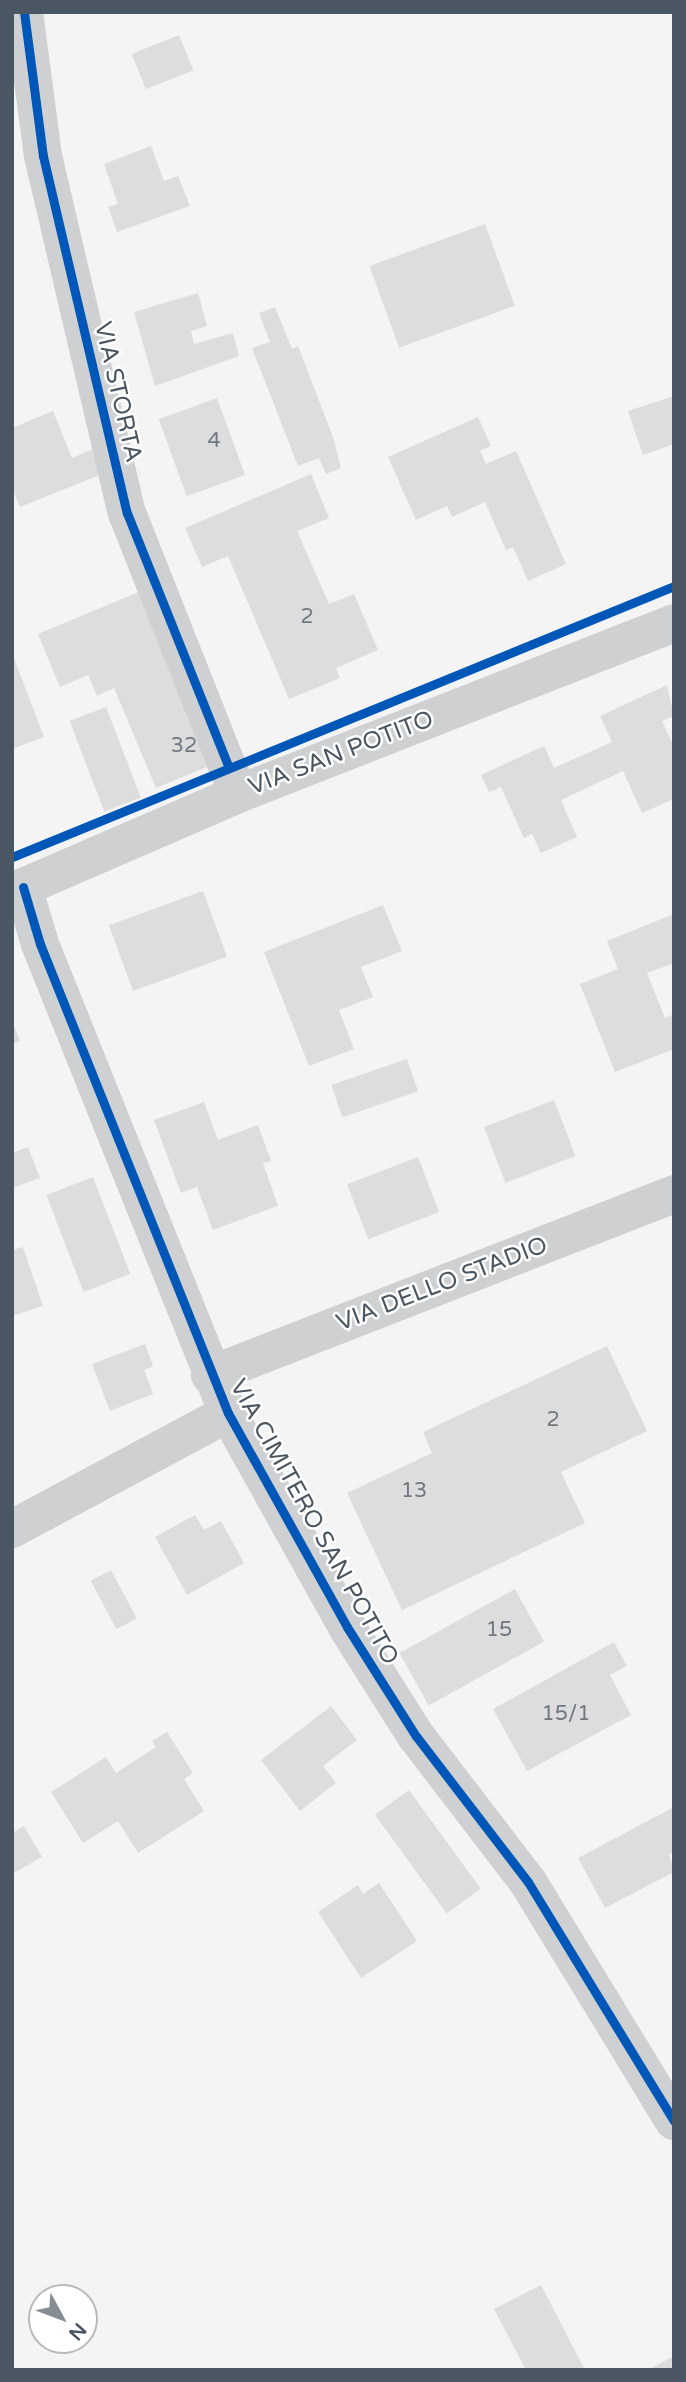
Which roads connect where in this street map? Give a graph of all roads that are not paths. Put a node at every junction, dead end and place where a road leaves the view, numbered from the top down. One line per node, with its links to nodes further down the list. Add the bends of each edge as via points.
1 (24, 12): 2 (street, VIA STORTA)
2 (27, 164): 4 (street, VIA STORTA, via 127,513)
3 (674, 623): 4 (street, VIA SAN POTITO)
4 (238, 794): 5 (street, VIA SAN POTITO)
5 (18, 890): 7 (street, VIA CIMITERO SAN POTITO)
6 (674, 1194): 7 (street, VIA DELLO STADIO)
7 (210, 1375): 8 (street, VIA CIMITERO SAN POTITO)
8 (229, 1413): 9 (street); 10 (street, VIA CIMITERO SAN POTITO, via 347,1627 416,1736 528,1882)
9 (12, 1529)
10 (674, 2121)

